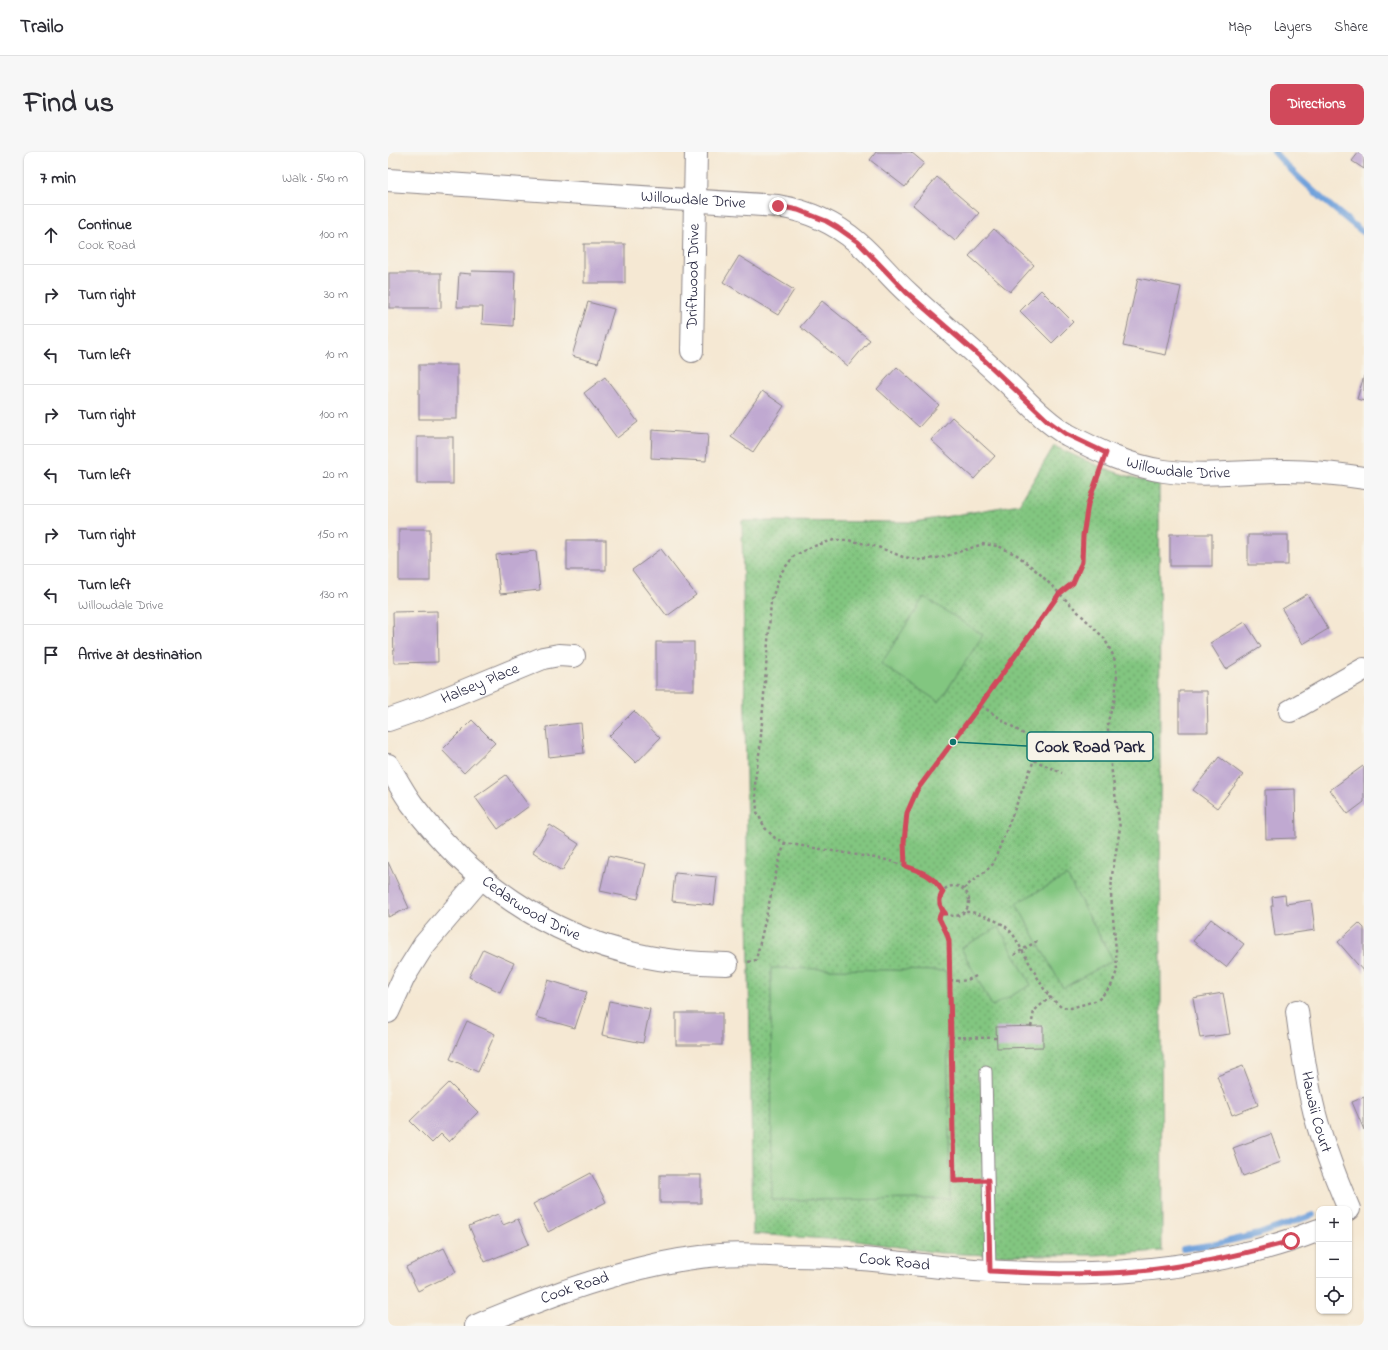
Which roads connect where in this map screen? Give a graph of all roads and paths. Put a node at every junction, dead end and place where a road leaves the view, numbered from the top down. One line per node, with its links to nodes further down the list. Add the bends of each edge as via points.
1 (696, 152): 3 (street, Driftwood Drive)
2 (388, 180): 3 (street, Willowdale Drive)
3 (695, 200): 4 (street, Driftwood Drive); 5 (street, Willowdale Drive, via 778,206 798,210 838,228 858,242 906,292 983,359 1048,421 1066,434)
4 (692, 351)
5 (1106, 453): 6 (street, Willowdale Drive, via 1134,464 1163,471 1199,474 1287,471 1334,473); 7 (path, via 1088,504 1082,562 1073,583)
6 (1364, 478)
7 (1059, 594): 10 (path); 16 (path, via 1017,555 998,546 982,544 943,557 920,560 848,540 834,540 811,547 794,556 780,574 771,602 760,748 755,780 756,812 765,828 775,838); 29 (path, via 1104,638 1114,657 1117,675 1116,698 1108,721 1108,745 1120,828 1111,895 1117,971 1111,986 1098,1000 1071,1008 1061,1007)
8 (574, 656): 12 (street, Halsey Place, via 544,658)
9 (1364, 669): 11 (street)
10 (980, 705): 13 (path, via 1028,737 1035,750); 17 (path, via 917,790 907,813)
11 (1290, 711)
12 (388, 720)
13 (1034, 760): 15 (path); 19 (path, via 993,864)
14 (388, 765): 18 (street, Cedarwood Drive, via 411,803 441,840)
15 (1062, 772)
16 (786, 843): 17 (path, via 887,860); 26 (path, via 779,860 756,960)
17 (905, 866): 20 (path, via 934,879)
18 (480, 878): 26 (street, Cedarwood Drive, via 516,904 552,925 596,943 640,955 687,962); 31 (street, via 424,945 404,977)
19 (964, 889): 20 (path, via 951,886); 21 (path, via 970,901)
20 (943, 892): 22 (path, via 939,904)
21 (965, 912): 22 (path, via 958,916); 24 (path, via 990,918 1004,925 1014,934)
22 (945, 913): 28 (path, via 941,913 939,918 949,941)
23 (1037, 941): 24 (path)
24 (1022, 950): 25 (path); 29 (path)
25 (1014, 955)
26 (727, 964)
27 (976, 976): 28 (path, via 958,982)
28 (950, 980): 33 (path)
29 (1050, 997): 32 (path, via 1034,1011)
30 (1297, 1011): 37 (street, Hawaii Court, via 1303,1060 1321,1137 1336,1179)
31 (388, 1012)
32 (1031, 1027)
33 (951, 1037): 34 (path); 36 (path, via 954,1181)
34 (997, 1038)
35 (986, 1071): 36 (lane)
36 (988, 1180): 39 (lane)
37 (1353, 1213)
38 (1316, 1231): 39 (street, Cook Road, via 1251,1252 1181,1266 1064,1274)
39 (990, 1271): 40 (street, Cook Road, via 850,1258 721,1255 656,1264 600,1279 511,1310)
40 (476, 1326)

